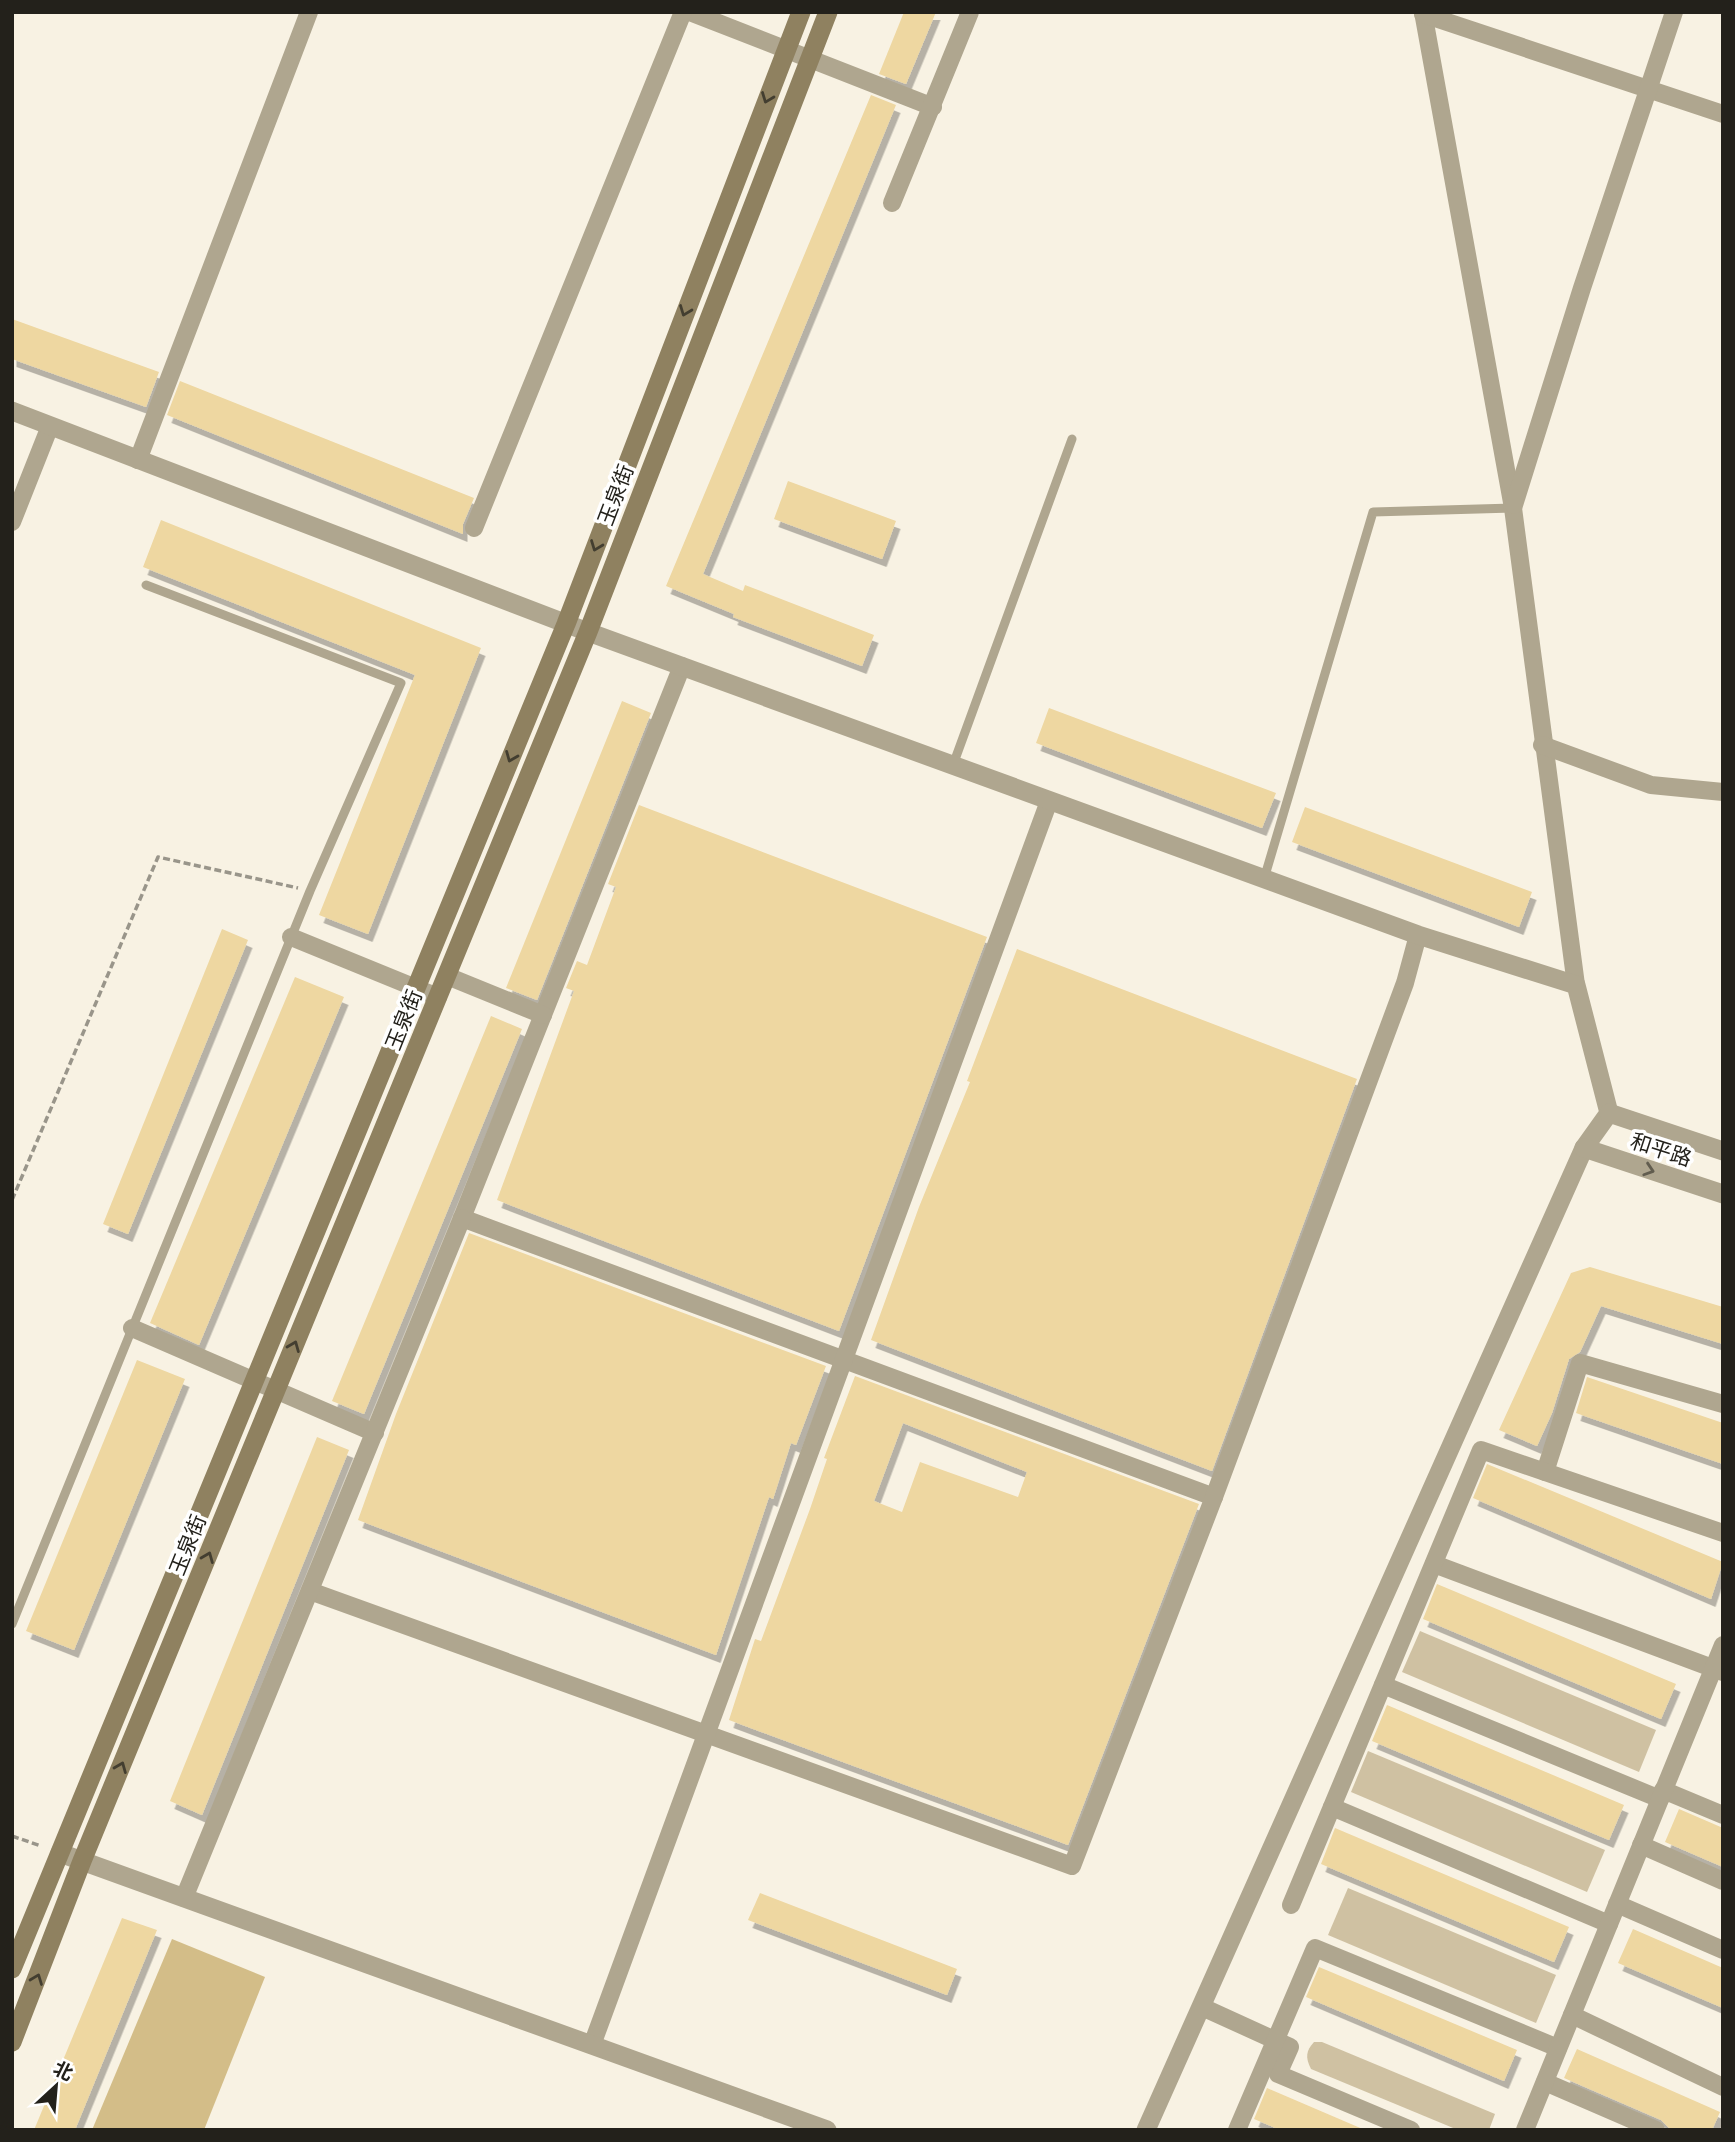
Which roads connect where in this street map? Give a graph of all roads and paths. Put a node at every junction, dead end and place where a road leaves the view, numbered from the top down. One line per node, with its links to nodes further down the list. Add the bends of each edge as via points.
1 (309, 12): 18 (street)
2 (683, 12): 21 (street)
3 (691, 12): 9 (street)
4 (801, 12): 9 (main road, 玉泉街)
5 (828, 12): 10 (main road, 玉泉街)
6 (970, 12): 12 (street)
7 (1674, 12): 11 (street)
8 (1423, 13): 11 (street); 19 (street)
9 (785, 50): 10 (street); 23 (main road, 玉泉街, one-way to 23)
10 (807, 59): 12 (street); 24 (main road, 玉泉街)
11 (1647, 91): 13 (street); 19 (street)
12 (933, 107): 14 (street)
13 (1723, 114)
14 (892, 203)
15 (12, 411): 16 (street)
16 (50, 426): 18 (street); 20 (street)
17 (1072, 439): 27 (lane)
18 (138, 460): 23 (street)
19 (1513, 508): 26 (street); 30 (lane, via 1373,512)
20 (12, 522)
21 (474, 527)
22 (146, 584): 31 (lane, via 401,683)
23 (566, 624): 24 (street); 36 (main road, 玉泉街, one-way to 36)
24 (588, 632): 25 (street); 34 (main road, 玉泉街)
25 (682, 666): 27 (street); 38 (street)
26 (1542, 745): 28 (street, via 1651,785); 35 (street)
27 (953, 765): 29 (street)
28 (1723, 792)
29 (1049, 800): 30 (street); 46 (street)
30 (1264, 879): 32 (street)
31 (310, 891): 33 (lane); 43 (path, via 159,858)
32 (1418, 935): 35 (street); 52 (street, via 1405,983)
33 (291, 937): 36 (street); 45 (lane)
34 (447, 976): 37 (main road, 玉泉街); 38 (street)
35 (1576, 985): 39 (street)
36 (416, 988): 37 (street); 47 (main road, 玉泉街)
37 (438, 997): 48 (main road, 玉泉街, one-way to 37)
38 (543, 1015): 44 (street)
39 (1609, 1113): 40 (street); 41 (street, 和平路)
40 (1584, 1149): 42 (street, 和平路, one-way to 42); 75 (street)
41 (1723, 1151)
42 (1723, 1194)
43 (12, 1200)
44 (462, 1219): 46 (street); 50 (street)
45 (132, 1328): 47 (street); 56 (lane)
46 (843, 1362): 52 (street); 60 (street)
47 (254, 1381): 48 (street); 66 (main road, 玉泉街)
48 (276, 1390): 50 (street); 67 (main road, 玉泉街, one-way to 48)
49 (1723, 1404): 51 (street, via 1580,1363)
50 (375, 1433): 55 (street)
51 (1545, 1472): 53 (street); 54 (street, via 1481,1450)
52 (1214, 1497): 60 (street, via 1072,1866)
53 (1723, 1533)
54 (1434, 1564): 58 (street); 59 (street)
55 (310, 1591): 60 (street); 69 (street)
56 (12, 1624)
57 (1723, 1645): 58 (street)
58 (1718, 1670): 61 (street)
59 (1383, 1685): 61 (street); 62 (street)
60 (705, 1736): 79 (street)
61 (1662, 1794): 63 (street); 65 (street)
62 (1332, 1807): 71 (street); 72 (street)
63 (1723, 1815)
64 (12, 1836): 66 (path)
65 (1641, 1845): 68 (street); 70 (street)
66 (60, 1853): 67 (street); 74 (main road, 玉泉街)
67 (82, 1861): 69 (street); 78 (main road, 玉泉街, one-way to 67)
68 (1723, 1881)
69 (184, 1898): 79 (street)
70 (1617, 1904): 72 (street); 73 (street)
71 (1291, 1905)
72 (1609, 1924): 76 (street)
73 (1723, 1950)
74 (12, 1969)
75 (1202, 2007): 77 (street); 84 (street)
76 (1572, 2015): 80 (street); 82 (street)
77 (1273, 2039): 80 (street, via 1315,1948); 85 (street); 86 (street, via 1290,2047 1278,2074)
78 (12, 2042)
79 (592, 2045): 83 (street)
80 (1558, 2048): 81 (street)
81 (1545, 2082): 87 (street); 88 (street)
82 (1723, 2087)
83 (827, 2130)
84 (1146, 2130)
85 (1237, 2130)
86 (1412, 2130)
87 (1525, 2130)
88 (1656, 2130)

